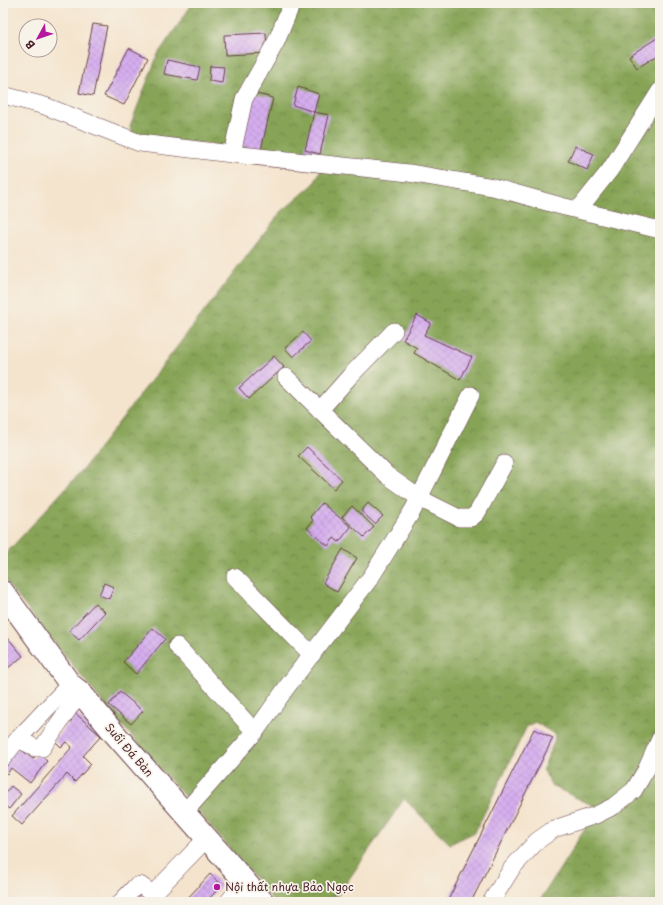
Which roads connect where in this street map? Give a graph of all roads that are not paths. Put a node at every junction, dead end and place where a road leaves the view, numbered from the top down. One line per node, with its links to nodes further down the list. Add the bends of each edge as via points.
1 (292, 3): 4 (street, via 276,42 244,99)
2 (660, 92): 5 (street, via 610,170)
3 (3, 95): 4 (street, via 45,106 140,143)
4 (232, 154): 5 (street, via 409,173 493,187)
5 (578, 210): 6 (street)
6 (660, 230)
7 (394, 331): 10 (street)
8 (286, 377): 10 (street)
9 (471, 395): 12 (street)
10 (320, 410): 12 (street, via 388,476)
11 (504, 464): 12 (street, via 477,513 471,518 459,518)
12 (419, 498): 16 (street, via 371,577)
13 (235, 577): 16 (street)
14 (3, 592): 17 (street, Suối Đá Bàn)
15 (177, 646): 18 (street)
16 (312, 655): 18 (street)
17 (75, 688): 19 (street); 19 (street, via 42,748 36,748); 22 (street, Suối Đá Bàn)
18 (255, 732): 22 (street)
19 (18, 738): 21 (street)
20 (660, 739): 29 (street, via 634,790 614,806 554,829 537,841 512,868)
21 (3, 758)
22 (184, 813): 23 (street, Suối Đá Bàn)
23 (206, 839): 24 (street, Suối Đá Bàn); 25 (street)
24 (244, 882): 27 (street); 28 (street, Suối Đá Bàn)
25 (152, 898): 26 (street, via 140,885)
26 (121, 902)
27 (228, 902)
28 (263, 902)
29 (491, 902)

